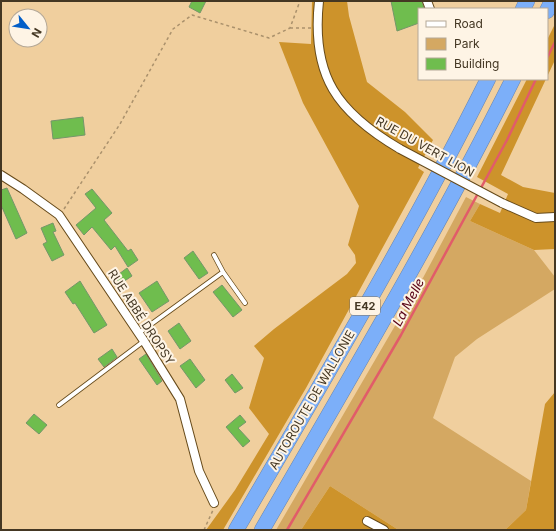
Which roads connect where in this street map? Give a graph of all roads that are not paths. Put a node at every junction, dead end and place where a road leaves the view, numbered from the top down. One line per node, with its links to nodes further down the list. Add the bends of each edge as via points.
1 (319, 1): 5 (street, RUE DU VERT LION, bridge, via 316,28 320,55 336,96 354,118 400,149 502,203 536,218)
2 (487, 80): 14 (highway, AUTOROUTE DE WALLONIE / E42, via 341,350)
3 (512, 80): 15 (highway, AUTOROUTE DE WALLONIE / E42, via 436,225)
4 (1, 175): 9 (street, RUE ABBÉ DROPSY, via 59,215)
5 (555, 217)
6 (214, 255): 7 (lane)
7 (223, 272): 8 (lane); 9 (lane)
8 (245, 303)
9 (139, 333): 10 (street, RUE ABBÉ DROPSY)
10 (144, 341): 11 (lane); 12 (street, RUE ABBÉ DROPSY, via 180,399 199,471)
11 (60, 404)
12 (214, 503)
13 (367, 521): 16 (street)
14 (236, 530)
15 (262, 530)
16 (384, 530)

